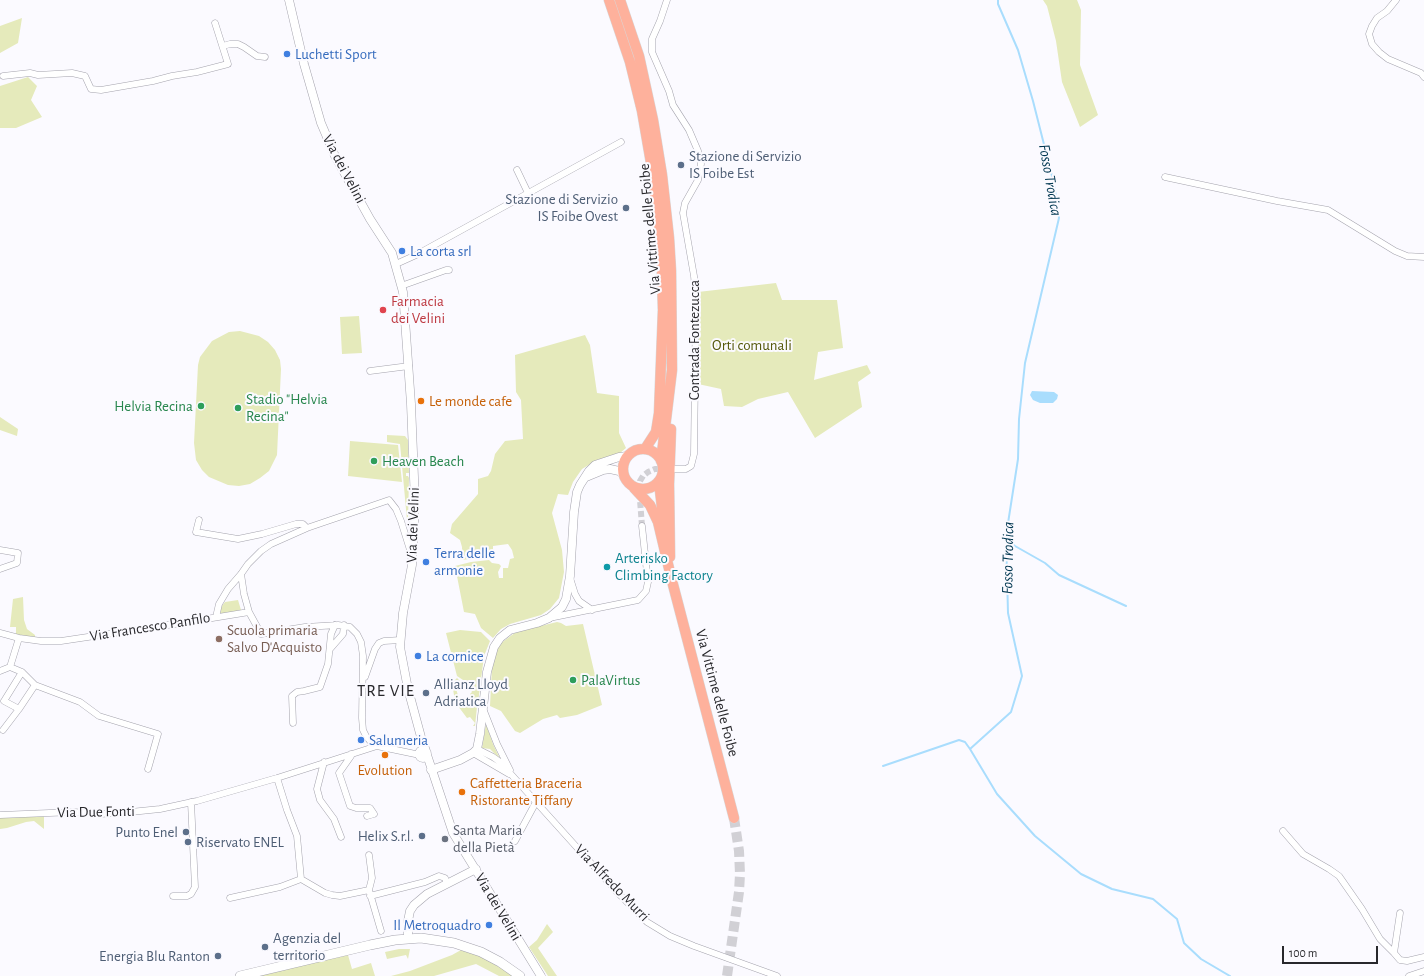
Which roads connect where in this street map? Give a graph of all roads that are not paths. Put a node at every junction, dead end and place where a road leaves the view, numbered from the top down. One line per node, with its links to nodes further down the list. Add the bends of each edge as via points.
1 (610, 0): 22 (main road, Via Vittime delle Foibe, via 630,62 642,111 661,239 663,310 659,413 656,432)
2 (620, 0): 20 (main road, Via Vittime delle Foibe, via 638,56 653,120 662,175 671,271)
3 (667, 0): 25 (street, Contrada Fontezucca, via 652,39 652,52 669,91 672,105 689,130 702,164 698,180 685,203 683,213 696,298 694,454 691,466 686,469)
4 (1396, 0): 10 (street, via 1372,26 1372,44 1388,59 1421,73)
5 (292, 2): 16 (street, Via dei Velini, via 293,22 321,123 335,156)
6 (215, 23): 7 (street)
7 (222, 46): 8 (street, via 238,44 257,56); 9 (street, via 228,64 101,90 91,89 85,76 72,73)
8 (265, 57)
9 (3, 76)
10 (1424, 77)
11 (621, 142): 14 (street)
12 (517, 170): 14 (street)
13 (1165, 177): 15 (street, via 1328,210 1395,251 1407,256)
14 (528, 193): 16 (street)
15 (1424, 257)
16 (396, 264): 18 (street, Via dei Velini)
17 (449, 270): 18 (street)
18 (402, 286): 19 (street, Via dei Velini)
19 (408, 366): 21 (street); 34 (street, Via dei Velini, via 414,474)
20 (672, 370): 24 (main road, Via Vittime delle Foibe); 38 (main road, via 669,479)
21 (370, 371)
22 (645, 449): 23 (main road); 24 (main road)
23 (627, 456): 26 (main road); 27 (street, via 595,465)
24 (661, 460): 28 (main road, via 663,472)
25 (675, 469)
26 (623, 474): 27 (street, via 610,469); 29 (main road)
27 (584, 478): 37 (street, via 577,492 575,505)
28 (659, 482): 29 (main road, via 647,489); 38 (main road, Via Vittime delle Foibe)
29 (634, 488): 38 (main road, Via Vittime delle Foibe, via 655,513)
30 (198, 520): 32 (street, via 196,532 238,539 296,524 303,524)
31 (642, 526): 39 (street, via 648,582 646,591 638,600)
32 (307, 528): 34 (street, via 390,500 401,521); 36 (street, via 261,551)
33 (0, 550): 35 (street, via 18,553 17,563)
34 (412, 556): 47 (street, Via dei Velini)
35 (0, 569)
36 (241, 574): 40 (street); 41 (street, via 219,604)
37 (570, 576): 39 (street, via 574,594); 42 (street, via 564,603)
38 (671, 577): 72 (main road, Via Vittime delle Foibe)
39 (592, 610): 42 (street)
40 (249, 612): 41 (street, Via Francesco Panfilo); 44 (street, via 261,634 305,627)
41 (216, 617): 46 (street, Via Francesco Panfilo, via 61,641)
42 (550, 618): 56 (street, via 510,630 496,643 487,672)
43 (344, 625): 44 (street); 48 (street, via 343,634); 53 (street, via 357,634 361,642)
44 (335, 626): 48 (street, via 331,634)
45 (0, 633): 46 (street, Via Francesco Panfilo)
46 (19, 638): 49 (street)
47 (401, 640): 53 (street, via 379,643); 61 (street, Via dei Velini, via 405,675 421,737)
48 (330, 648): 57 (street, via 328,664 320,687 297,692 292,696)
49 (10, 667): 50 (street); 51 (street)
50 (0, 671)
51 (22, 672): 52 (street); 54 (street)
52 (35, 685): 55 (street); 64 (street, via 80,702 99,716 158,734)
53 (362, 687): 59 (street, via 363,730)
54 (2, 701): 55 (street)
55 (19, 709): 58 (street)
56 (483, 709): 60 (street, via 479,742); 66 (street)
57 (293, 723)
58 (3, 730)
59 (377, 746): 61 (street, Via Due Fonti); 62 (street, Via Due Fonti)
60 (475, 751): 65 (street, via 460,760); 66 (street)
61 (421, 753): 65 (street, Via dei Velini)
62 (351, 754): 63 (street, Via Due Fonti); 71 (street, via 340,773 350,806 370,808 374,814)
63 (324, 762): 67 (street, Via Due Fonti); 74 (street, via 317,790)
64 (148, 769)
65 (431, 770): 77 (street, Via dei Velini, via 453,834)
66 (514, 777): 69 (street, Via Alfredo Murri)
67 (277, 778): 68 (street, Via Due Fonti); 78 (street, via 297,836)
68 (191, 802): 70 (street, Via Due Fonti, via 129,813); 81 (street, via 195,887 191,894 183,897)
69 (536, 802): 75 (street); 92 (street, Via Alfredo Murri, via 647,922 670,936 694,946)
70 (0, 815)
71 (367, 816)
72 (734, 818)
73 (1283, 831): 86 (street, via 1303,854 1339,876 1380,939)
74 (341, 837)
75 (515, 841)
76 (369, 855): 80 (street, via 372,878)
77 (476, 869): 79 (street); 91 (street, Via dei Velini)
78 (301, 879): 80 (street, via 332,895); 82 (street, via 280,887)
79 (447, 884): 80 (street, via 445,878 439,876 425,882); 85 (street, via 427,894 414,905 408,921)
80 (370, 893): 84 (street)
81 (173, 896)
82 (230, 898)
83 (1400, 913): 86 (street)
84 (381, 931)
85 (408, 939): 89 (main road, via 370,945); 90 (main road, via 440,940 471,948 500,962)
86 (1394, 953): 87 (street, via 1400,960)
87 (1424, 958)
88 (1424, 971): 93 (street)
89 (240, 976)
90 (520, 976)
91 (541, 976)
92 (777, 976)
93 (1409, 976)

